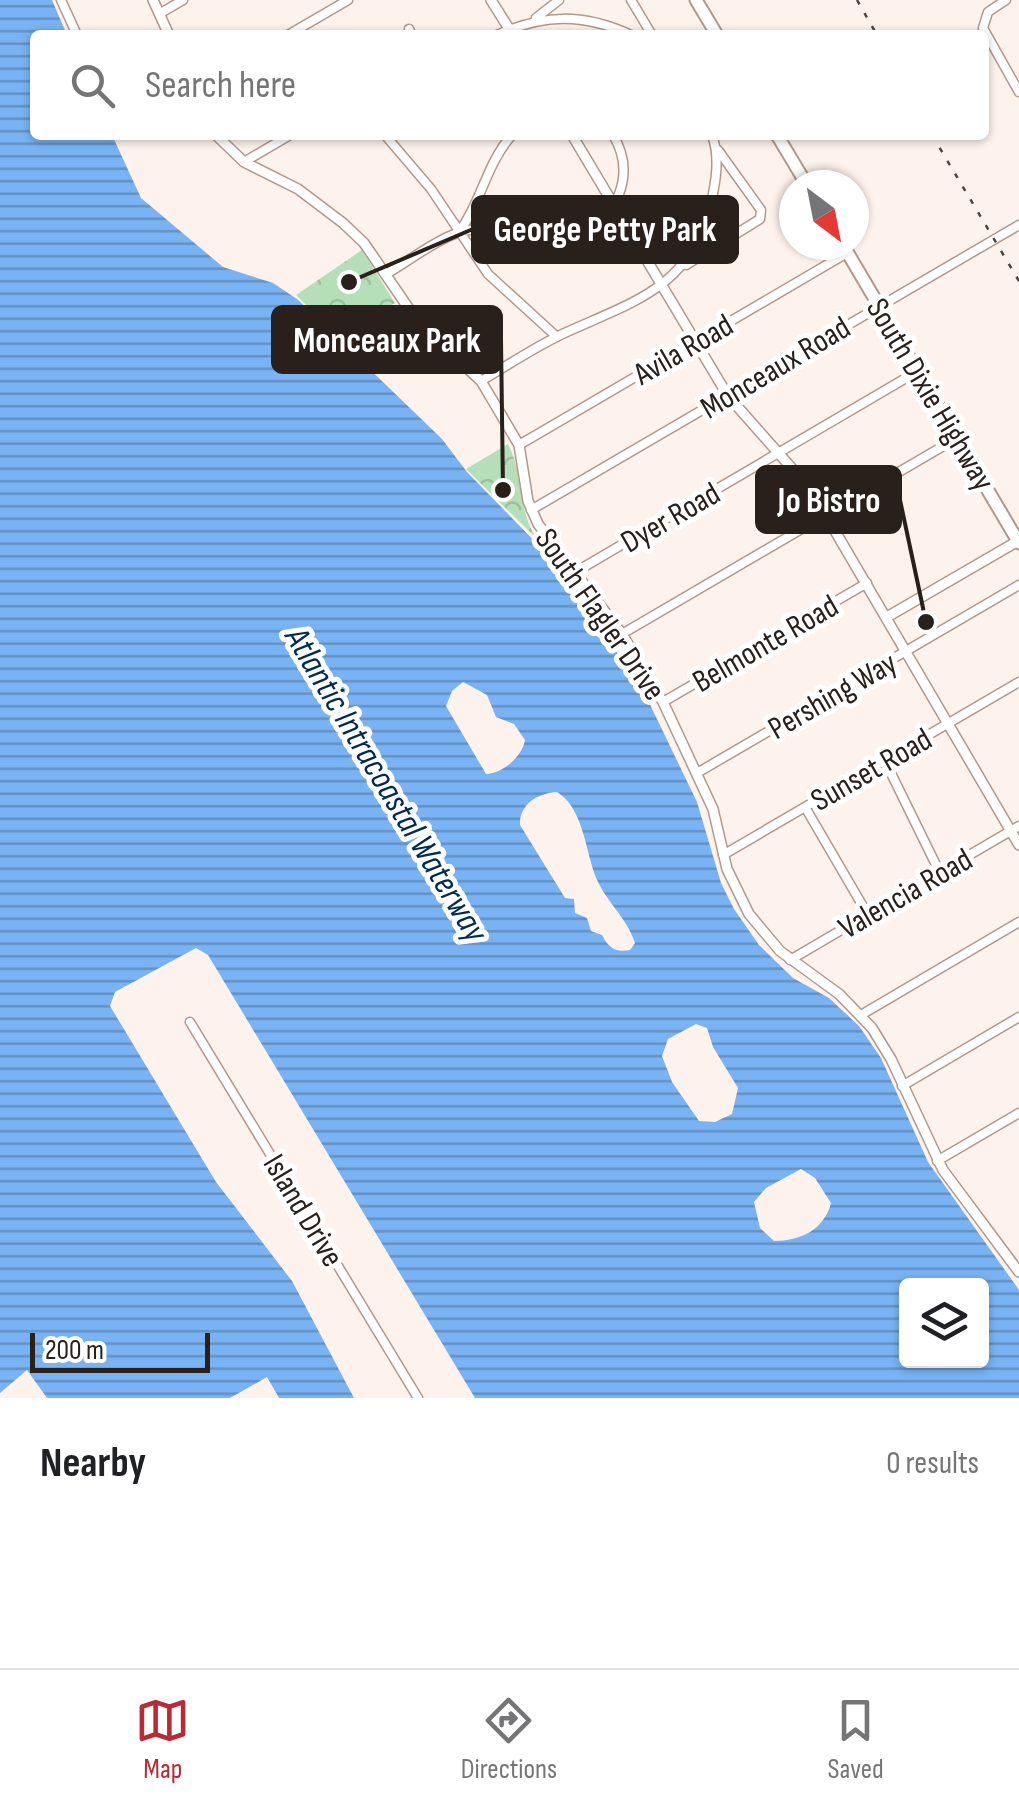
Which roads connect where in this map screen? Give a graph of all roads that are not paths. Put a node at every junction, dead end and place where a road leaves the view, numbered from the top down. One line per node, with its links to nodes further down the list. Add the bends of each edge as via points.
1 (61, 0): 12 (street)
2 (153, 0): 10 (street)
3 (183, 0): 10 (street)
4 (348, 0): 14 (street)
5 (491, 0): 15 (street)
6 (559, 0): 11 (street)
7 (631, 0): 18 (street)
8 (696, 0): 19 (main road)
9 (1006, 0): 20 (street, via 986,16)
10 (159, 14): 13 (street)
11 (536, 18): 16 (street); 17 (street)
12 (74, 30)
13 (167, 30)
14 (300, 30)
15 (510, 30)
16 (515, 30)
17 (617, 30)
18 (649, 30)
19 (714, 30)
20 (986, 30)
21 (989, 40): 22 (street)
22 (1014, 74): 23 (street)
23 (1019, 92)
24 (221, 140): 33 (street, South Flagler Drive)
25 (281, 140): 33 (street)
26 (389, 140): 37 (street)
27 (508, 140): 37 (street)
28 (575, 140): 35 (street)
29 (618, 140): 35 (street, via 624,170)
30 (714, 140): 32 (street)
31 (780, 140): 34 (main road)
32 (717, 149): 40 (street, via 708,212); 40 (street, via 760,219)
33 (244, 162): 41 (street, South Flagler Drive, via 329,210)
34 (798, 170)
35 (614, 205): 37 (street, via 584,229 558,236); 42 (street)
36 (1019, 225): 43 (street, Monceaux Road)
37 (459, 232): 41 (street); 44 (street, via 505,292)
38 (827, 260): 45 (street, Avila Road)
39 (852, 260): 43 (main road, South Dixie Highway)
40 (682, 268): 42 (street)
41 (386, 274): 47 (street, South Flagler Drive, via 418,322)
42 (662, 285): 44 (street); 45 (street)
43 (879, 306): 46 (main road, South Dixie Highway); 48 (street, Monceaux Road)
44 (557, 337): 47 (street)
45 (696, 342): 48 (street); 50 (street, Avila Road)
46 (918, 371): 49 (main road, South Dixie Highway); 51 (street, Dyer Road)
47 (482, 381): 50 (street, South Flagler Drive)
48 (728, 396): 51 (street); 52 (street, Monceaux Road)
49 (958, 438): 53 (street); 54 (main road, South Dixie Highway)
50 (518, 445): 52 (street, South Flagler Drive)
51 (778, 453): 53 (street); 55 (street, Dyer Road)
52 (531, 510): 55 (street, South Flagler Drive)
53 (827, 515): 56 (street); 59 (street)
54 (1019, 542): 58 (street)
55 (577, 571): 59 (street, South Flagler Drive)
56 (867, 583): 58 (street); 62 (street, Belmonte Road)
57 (1019, 585): 60 (street, Pershing Way)
58 (887, 617): 60 (street)
59 (622, 634): 62 (street, South Flagler Drive)
60 (907, 651): 63 (street); 65 (street, Pershing Way)
61 (1019, 682): 63 (street, Sunset Road)
62 (663, 702): 65 (street, South Flagler Drive)
63 (948, 724): 64 (street, Sunset Road); 67 (street)
64 (884, 761): 66 (street, Sunset Road); 70 (street)
65 (697, 773): 69 (street, South Flagler Drive)
66 (805, 807): 69 (street, Sunset Road); 71 (street)
67 (1015, 829): 68 (street); 70 (street, Valencia Road)
68 (1019, 845)
69 (723, 855): 73 (street, South Flagler Drive, via 749,914)
70 (940, 873): 71 (street, Valencia Road)
71 (868, 915): 73 (street, Valencia Road)
72 (1019, 922): 74 (street)
73 (790, 960): 74 (street, South Flagler Drive)
74 (861, 1015): 77 (street, South Flagler Drive)
75 (1019, 1017): 77 (street)
76 (190, 1022): 81 (street, Island Drive)
77 (902, 1086): 79 (street, South Flagler Drive)
78 (1019, 1112): 79 (street)
79 (937, 1160): 80 (street, South Flagler Drive)
80 (1019, 1272)
81 (418, 1398)

